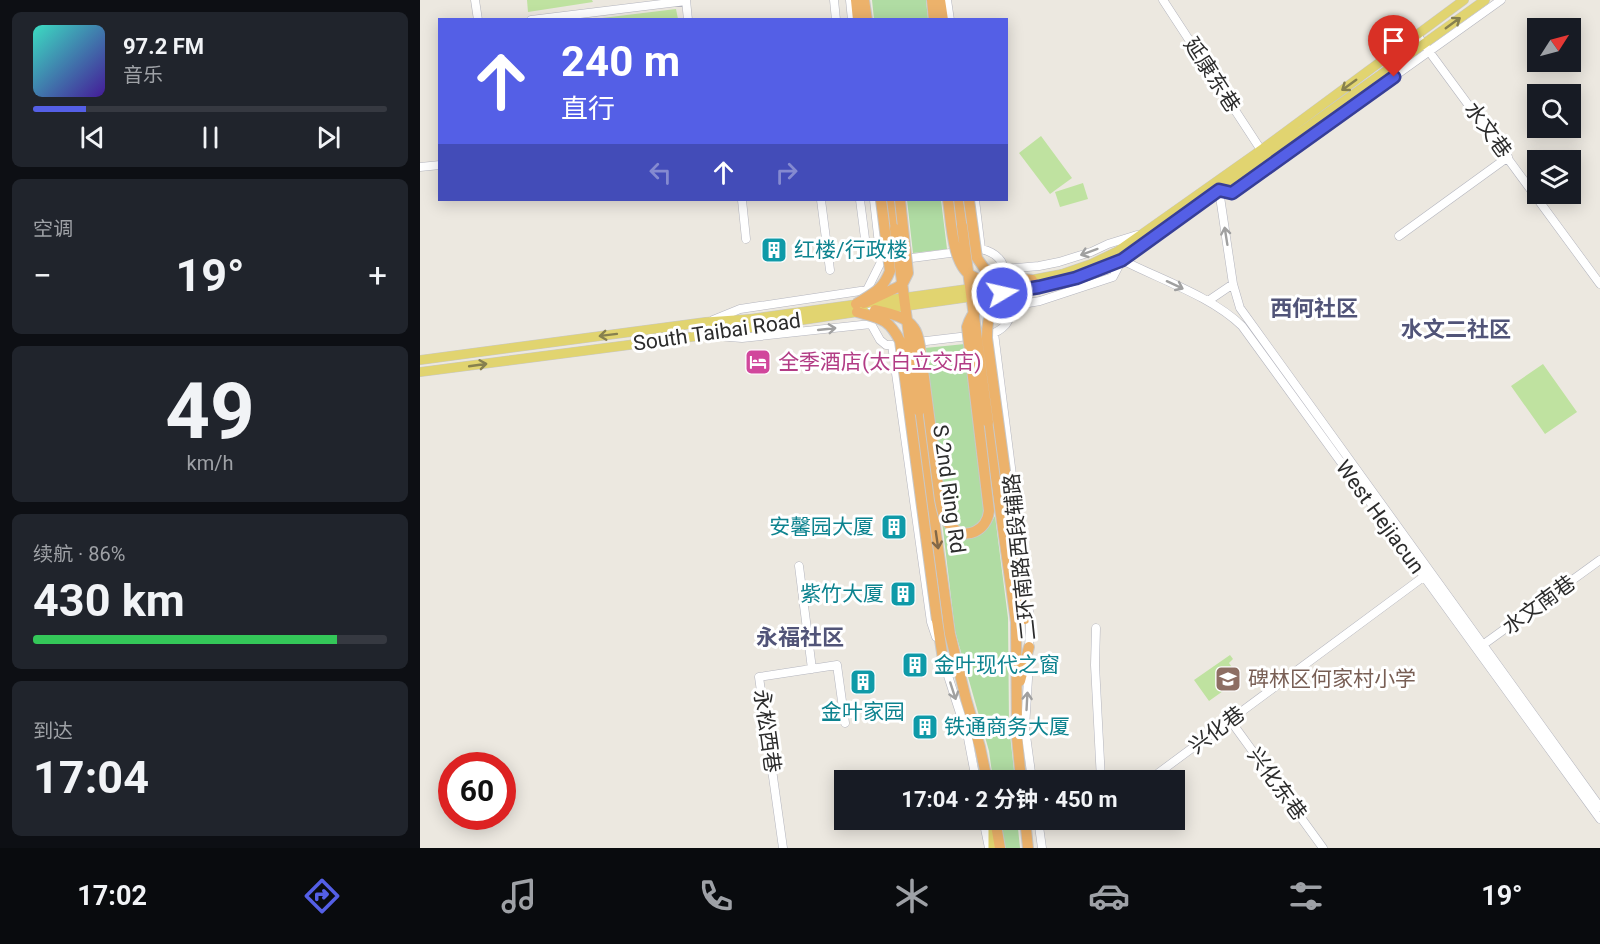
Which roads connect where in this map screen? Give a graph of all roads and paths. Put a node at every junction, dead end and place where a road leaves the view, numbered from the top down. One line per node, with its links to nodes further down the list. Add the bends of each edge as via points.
1 (476, 0): 12 (street)
2 (686, 0): 13 (street); 14 (street)
3 (834, 0): 15 (street)
4 (932, 0): 19 (highway)
5 (940, 0): 20 (highway)
6 (947, 0): 21 (street)
7 (1163, 0): 24 (street, 延康东巷)
8 (1464, 0): 22 (main road)
9 (1485, 0): 23 (main road, one-way to 9)
10 (1501, 0): 23 (street)
11 (858, 1): 16 (street); 17 (highway); 18 (highway)
12 (478, 18)
13 (546, 18)
14 (688, 18)
15 (836, 18)
16 (853, 18)
17 (858, 18)
18 (866, 18)
19 (934, 18)
20 (943, 18)
21 (950, 18)
22 (1417, 35): 23 (street, 水文巷); 24 (main road, one-way to 24)
23 (1427, 48): 25 (street, 水文巷); 28 (main road)
24 (1261, 150): 40 (main road)
25 (1508, 157): 41 (street); 51 (street, 水文巷)
26 (438, 165): 27 (street)
27 (420, 167)
28 (1219, 190): 45 (main road); 50 (street, West Hejiacun, one-way to 28)
29 (742, 201): 42 (street)
30 (821, 201): 48 (street)
31 (860, 201): 44 (street)
32 (874, 201): 46 (street)
33 (881, 201): 56 (highway, bridge, via 890,271 880,289)
34 (891, 201): 69 (highway, S 2nd Ring Rd, bridge)
35 (900, 201): 56 (highway, bridge, via 908,273 898,287)
36 (948, 201): 52 (highway, bridge, via 959,262 972,277)
37 (958, 201): 68 (highway, bridge)
38 (969, 201): 49 (highway, bridge, via 977,258 984,268 999,276)
39 (975, 201): 43 (street)
40 (1144, 233): 47 (street, one-way to 47, via 1059,262); 49 (main road, via 1091,264)
41 (1399, 236)
42 (746, 239)
43 (981, 249): 46 (street); 47 (street, via 990,251)
44 (867, 254)
45 (1122, 260): 52 (main road, via 1076,278); 54 (street, West Hejiacun, one-way to 54); 55 (street, via 1113,277 1040,301)
46 (881, 262): 53 (street)
47 (1004, 269): 55 (street)
48 (830, 270)
49 (1032, 280): 52 (main road)
50 (1233, 284): 54 (street); 74 (street, West Hejiacun, via 1250,325)
51 (1600, 284)
52 (1007, 288): 56 (main road, South Taibai Road, bridge); 57 (main road, South Taibai Road, bridge); 66 (highway, bridge, via 975,310 967,327); 75 (highway, bridge, via 987,321 987,338)
53 (867, 290): 58 (street, via 740,309); 60 (street)
54 (1208, 301): 74 (street, West Hejiacun, via 1242,326)
55 (1011, 306): 61 (street, via 1008,322)
56 (859, 307): 57 (main road, South Taibai Road, bridge); 59 (main road, South Taibai Road, bridge); 79 (highway, bridge, via 886,321 900,341)
57 (875, 310): 67 (highway, bridge, via 905,320 918,337)
58 (706, 322): 59 (main road, South Taibai Road); 64 (main road, South Taibai Road, one-way to 64)
59 (749, 323): 62 (main road, South Taibai Road)
60 (871, 324): 62 (street, one-way to 60, via 742,338); 63 (street, via 880,340)
61 (994, 333): 63 (street); 77 (street, 二环南路西段辅路, via 1030,625)
62 (706, 335): 65 (main road, South Taibai Road, one-way to 62)
63 (892, 345): 79 (street, via 931,622)
64 (420, 360)
65 (420, 372)
66 (982, 450): 68 (highway); 70 (highway, bridge)
67 (936, 467): 69 (highway); 71 (highway, bridge)
68 (995, 472): 70 (highway); 75 (highway)
69 (928, 482): 71 (highway); 85 (highway, S 2nd Ring Rd, one-way to 85, via 950,634)
70 (989, 498): 71 (highway, bridge, via 988,520 971,533 949,525)
71 (940, 500)
72 (1600, 560): 78 (street, 水文南巷)
73 (799, 566): 80 (street)
74 (1426, 574): 78 (street, West Hejiacun); 82 (street, 兴化巷)
75 (1020, 621): 81 (highway)
76 (1096, 628): 88 (street)
77 (1029, 647): 81 (highway); 87 (street, 二环南路西段辅路, one-way to 77, via 1025,728)
78 (1480, 647): 90 (street, West Hejiacun); 91 (street, West Hejiacun)
79 (943, 659): 84 (street, one-way to 84)
80 (812, 669): 83 (street, 永松西巷, via 837,665); 98 (street, 永松西巷, via 759,677)
81 (1017, 696): 86 (highway)
82 (1230, 720): 89 (street, 兴化巷); 102 (street, 兴化东巷)
83 (845, 723)
84 (974, 770)
85 (985, 770)
86 (1020, 770)
87 (1031, 770)
88 (1100, 770)
89 (1162, 770)
90 (1600, 807)
91 (1600, 819)
92 (986, 830): 99 (street)
93 (993, 830): 99 (main road)
94 (996, 830): 100 (highway)
95 (1026, 830): 97 (highway)
96 (1040, 830): 101 (street)
97 (1028, 846)
98 (783, 848)
99 (991, 848)
100 (1000, 848)
101 (1042, 848)
102 (1323, 848)

